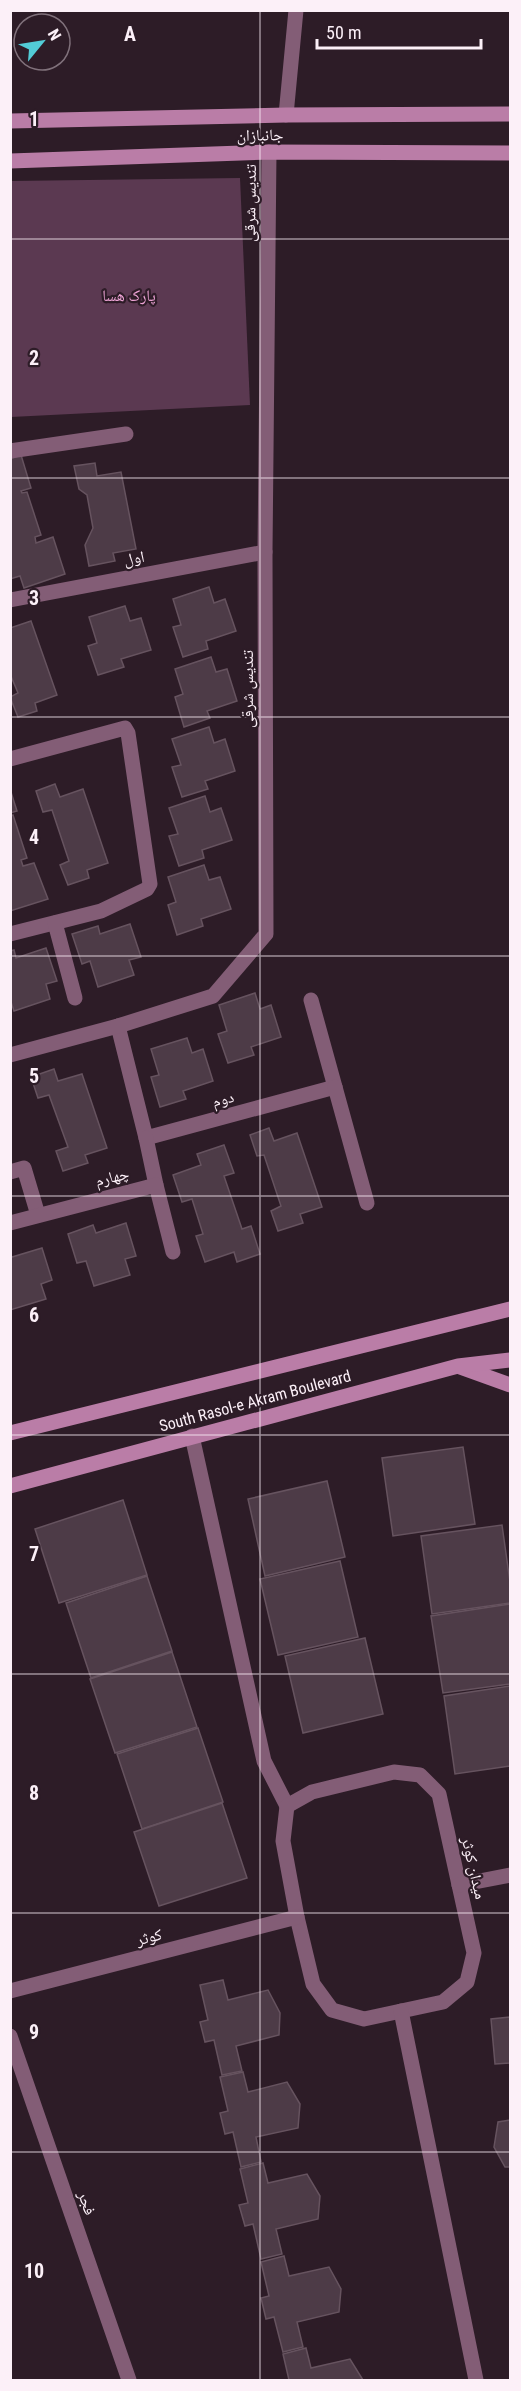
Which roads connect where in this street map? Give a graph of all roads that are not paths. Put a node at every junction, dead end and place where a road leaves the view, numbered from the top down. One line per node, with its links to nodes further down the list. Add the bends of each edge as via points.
1 (296, 10): 3 (street)
2 (510, 114): 3 (main road, جانبازان)
3 (286, 115): 4 (main road, جانبازان)
4 (10, 121)
5 (269, 152): 6 (main road, جانبازان); 7 (main road, جانبازان); 10 (street, تندیس شرقی)
6 (510, 153)
7 (10, 161)
8 (126, 434): 9 (street)
9 (10, 451)
10 (265, 552): 11 (street, اول); 17 (street, تندیس شرقی, via 266,934 213,996)
11 (10, 600)
12 (10, 759): 13 (street, via 119,728 128,733 150,886 101,911)
13 (55, 923): 14 (street); 15 (street)
14 (10, 934)
15 (75, 998)
16 (311, 1000): 19 (street)
17 (118, 1026): 18 (street, تندیس شرقی); 20 (street)
18 (10, 1055)
19 (335, 1087): 20 (street, دوم); 23 (street)
20 (146, 1138): 22 (street)
21 (10, 1172): 24 (street, via 24,1168)
22 (156, 1185): 24 (street, چهارم); 26 (street)
23 (367, 1203)
24 (38, 1215): 25 (street, چهارم)
25 (10, 1223)
26 (173, 1252)
27 (510, 1309): 31 (main road, South Rasol-e Akram Boulevard)
28 (510, 1360): 29 (main road, South Rasol-e Akram Boulevard)
29 (458, 1366): 30 (main road); 32 (main road, South Rasol-e Akram Boulevard)
30 (510, 1385)
31 (10, 1433)
32 (192, 1436): 33 (main road, South Rasol-e Akram Boulevard); 34 (street, via 264,1761)
33 (10, 1486)
34 (287, 1806): 36 (street, میدان کوثر, via 312,1792 394,1772 420,1775 439,1794); 37 (street, میدان کوثر, via 283,1841)
35 (510, 1875): 36 (street)
36 (459, 1885): 39 (street, میدان کوثر, via 474,1953 467,1982 443,2002)
37 (297, 1917): 38 (street, کوثر); 39 (street, میدان کوثر, via 313,1984 332,2010 364,2019)
38 (10, 1991)
39 (401, 2011): 42 (street)
40 (10, 2036): 41 (street, فجر)
41 (129, 2380)
42 (476, 2380)

